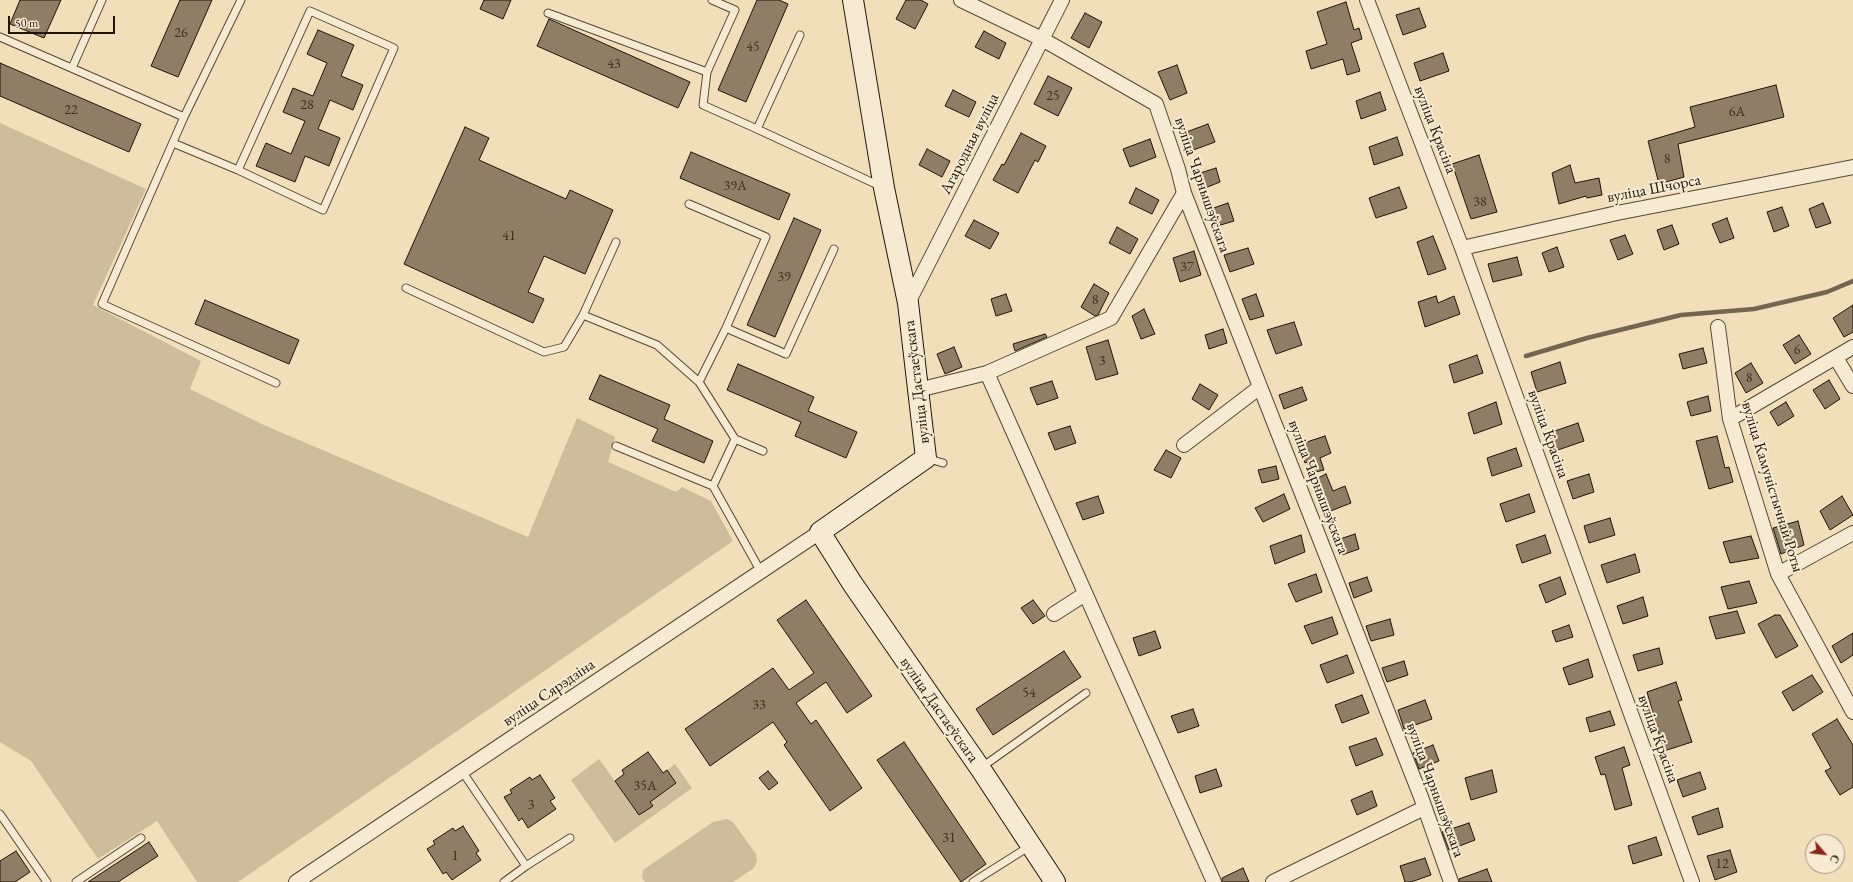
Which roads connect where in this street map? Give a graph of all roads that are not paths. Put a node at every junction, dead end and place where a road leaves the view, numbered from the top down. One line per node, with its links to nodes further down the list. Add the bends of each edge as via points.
1 (102, 0): 12 (lane)
2 (241, 0): 14 (lane)
3 (712, 0): 13 (lane, via 735,10)
4 (853, 0): 19 (street, вуліца Дастаеўскага)
5 (961, 0): 11 (street)
6 (1062, 0): 11 (street, Агародная вуліца)
7 (1367, 0): 23 (street, вуліца Красіна)
8 (548, 13): 13 (lane)
9 (800, 35): 15 (lane)
10 (0, 37): 12 (lane)
11 (1042, 39): 20 (street, вуліца Чарнышэўскага, via 1156,104); 26 (street, Агародная вуліца)
12 (72, 68): 14 (lane)
13 (707, 72): 15 (lane, via 703,105)
14 (184, 117): 16 (lane)
15 (757, 129): 19 (lane)
16 (173, 143): 18 (lane); 34 (lane, via 102,304)
17 (1853, 167): 23 (street, вуліца Шчорса, via 1617,213)
18 (238, 170): 18 (lane, via 323,210 394,48 310,11)
19 (884, 188): 26 (street, вуліца Дастаеўскага)
20 (1184, 193): 32 (street, via 1111,318); 36 (street, вуліца Чарнышэўскага)
21 (689, 204): 29 (lane, via 766,237)
22 (616, 242): 27 (lane)
23 (1462, 248): 69 (street, вуліца Красіна)
24 (834, 249): 29 (lane, via 786,354)
25 (406, 288): 27 (lane, via 544,352 564,347)
26 (908, 303): 37 (street, вуліца Дастаеўскага)
27 (583, 315): 33 (lane, via 657,345)
28 (1718, 327): 38 (street, вуліца Камуністычнай Роты)
29 (726, 328): 33 (lane)
30 (1853, 347): 31 (street)
31 (1836, 358): 35 (street); 38 (street)
32 (987, 374): 37 (street); 48 (street)
33 (699, 382): 39 (lane)
34 (276, 383)
35 (1853, 386)
36 (1260, 387): 40 (street); 54 (street, вуліца Чарнышэўскага)
37 (918, 390): 44 (street, вуліца Дастаеўскага, via 934,461)
38 (1730, 419): 47 (street, вуліца Камуністычнай Роты)
39 (735, 439): 42 (lane); 43 (lane)
40 (1184, 445)
41 (616, 446): 43 (lane)
42 (762, 451)
43 (713, 486): 46 (lane)
44 (820, 532): 46 (street, вуліца Сярэдзіна); 52 (street, вуліца Дастаеўскага, via 852,583)
45 (1853, 533): 47 (street)
46 (761, 572): 53 (street, вуліца Сярэдзіна)
47 (1778, 574): 51 (street, вуліца Камуністычнай Роты)
48 (1085, 594): 49 (street); 66 (street)
49 (1054, 614)
50 (1086, 693): 52 (lane)
51 (1853, 712)
52 (980, 768): 58 (street, вуліца Дастаеўскага)
53 (462, 771): 59 (lane); 62 (street, вуліца Сярэдзіна)
54 (1424, 808): 67 (street); 68 (street, вуліца Чарнышэўскага)
55 (0, 814): 60 (lane)
56 (141, 838): 61 (lane)
57 (570, 838): 59 (lane)
58 (1030, 846): 64 (lane); 65 (street, вуліца Дастаеўскага)
59 (526, 866): 63 (lane)
60 (47, 882)
61 (76, 882)
62 (296, 882)
63 (504, 882)
64 (974, 882)
65 (1055, 882)
66 (1214, 882)
67 (1273, 882)
68 (1451, 882)
69 (1692, 882)

